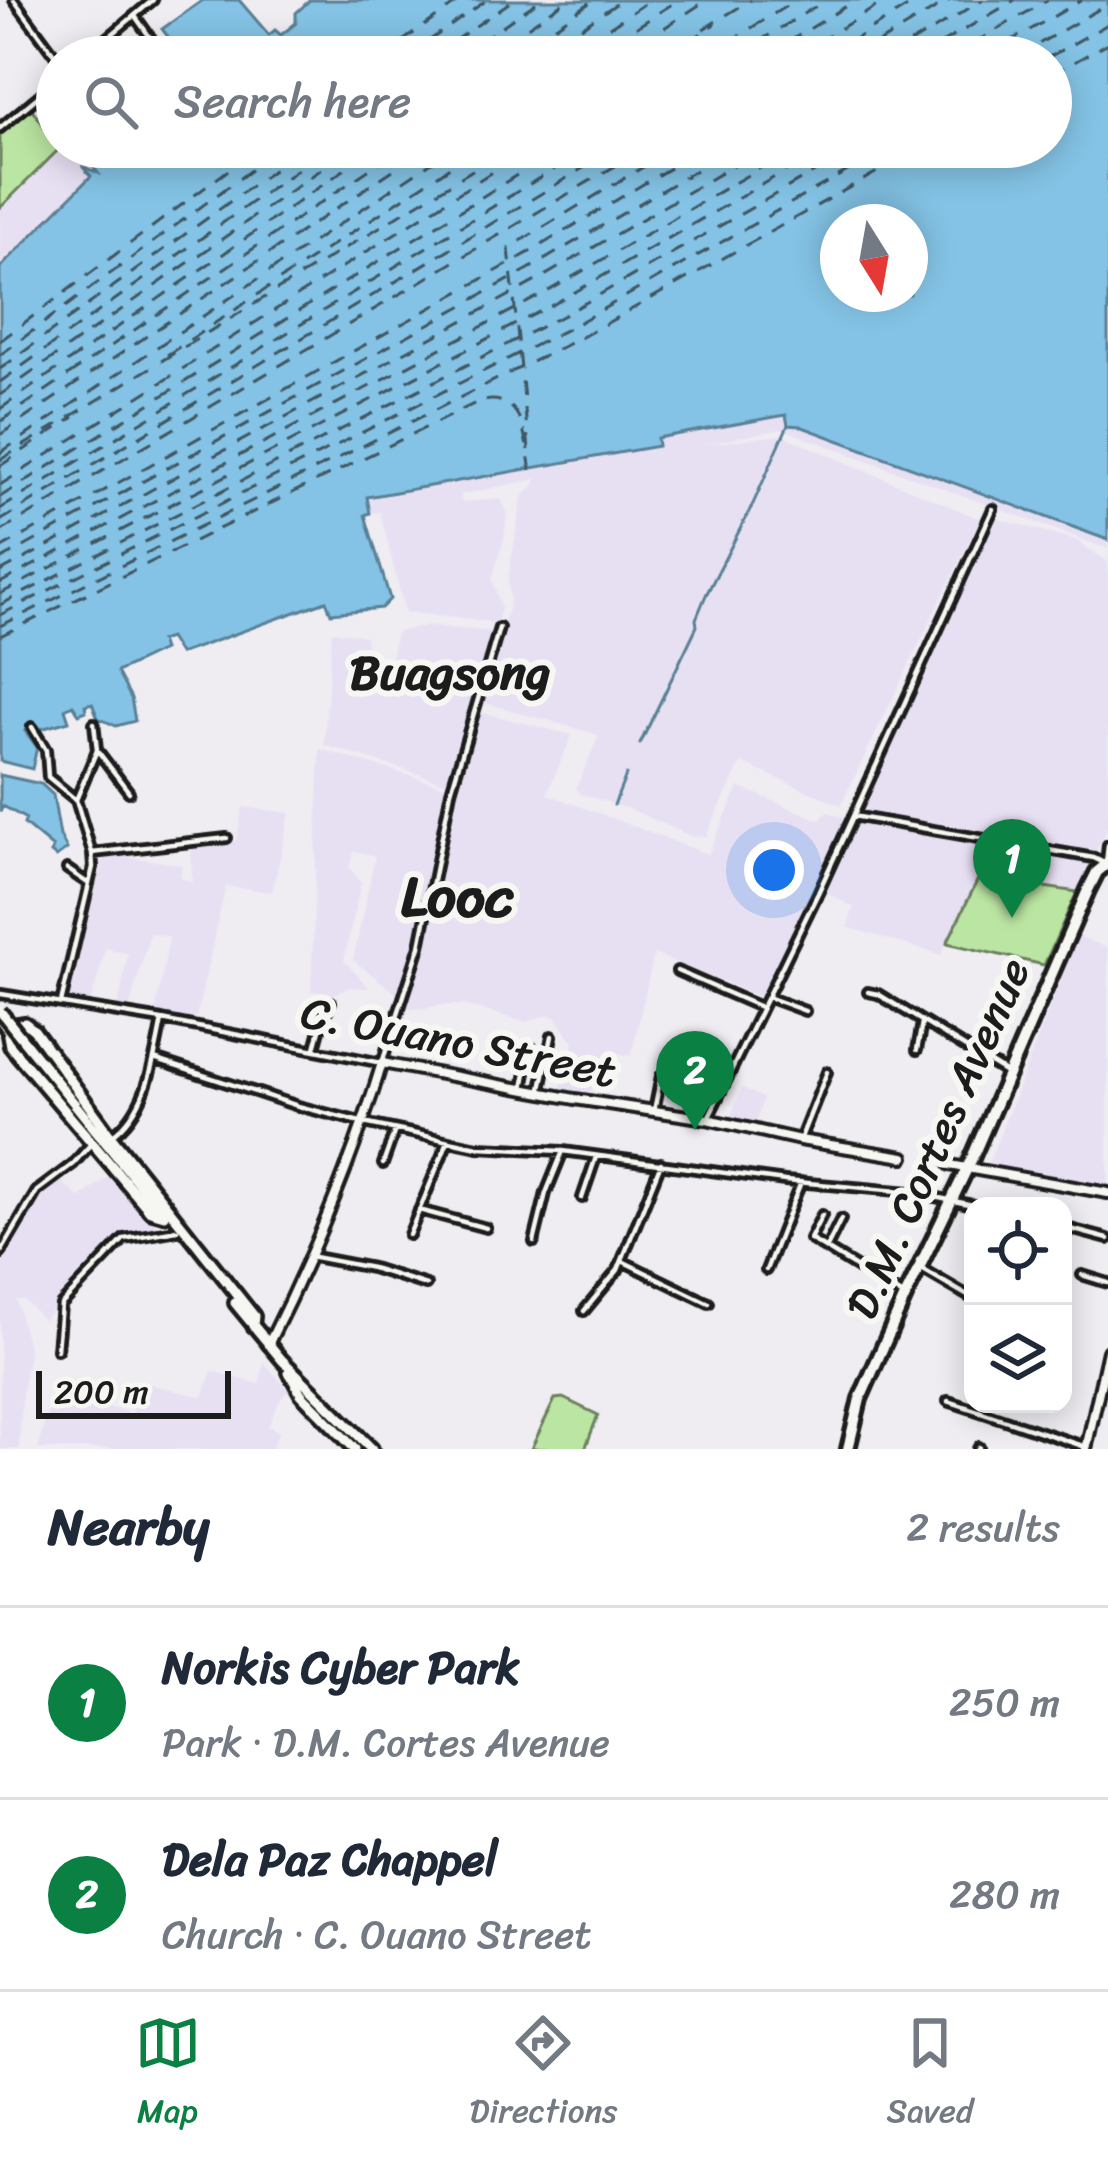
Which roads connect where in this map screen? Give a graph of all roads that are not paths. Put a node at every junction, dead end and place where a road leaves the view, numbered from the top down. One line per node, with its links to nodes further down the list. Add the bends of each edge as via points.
1 (14, 0): 4 (street)
2 (153, 0): 3 (street)
3 (135, 16): 5 (street); 6 (street)
4 (41, 36)
5 (111, 36)
6 (149, 36)
7 (36, 98): 8 (street)
8 (0, 128)
9 (993, 508): 16 (street)
10 (499, 628): 40 (street, via 451,791 420,946)
11 (94, 723): 13 (street)
12 (32, 727): 15 (street, via 46,750 48,777)
13 (97, 750): 14 (street); 15 (street)
14 (129, 792)
15 (76, 800): 19 (street)
16 (853, 816): 20 (street); 26 (street)
17 (227, 838): 19 (street)
18 (1108, 845): 20 (street)
19 (92, 853): 22 (street)
20 (1107, 864): 42 (highway, D.M. Cortes Avenue, via 1088,890)
21 (67, 869): 22 (street)
22 (89, 884): 28 (street)
23 (677, 971): 29 (street)
24 (868, 992): 33 (street)
25 (1, 994): 28 (street, C. Ouano Street)
26 (767, 997): 29 (street); 31 (street)
27 (331, 1002): 37 (street)
28 (61, 1003): 32 (street, C. Ouano Street)
29 (761, 1008): 47 (street)
30 (0, 1011): 67 (main road, bridge)
31 (806, 1011)
32 (162, 1020): 37 (street, C. Ouano Street); 39 (street)
33 (922, 1022): 38 (street); 42 (street)
34 (4, 1029): 50 (main road, via 32,1028); 53 (main road)
35 (552, 1036): 45 (street)
36 (531, 1046): 44 (street)
37 (316, 1048): 40 (street, C. Ouano Street)
38 (916, 1050)
39 (154, 1059): 48 (street); 50 (street, via 137,1109)
40 (382, 1063): 44 (street, C. Ouano Street); 48 (street)
41 (826, 1072): 51 (street)
42 (1008, 1074): 60 (highway, D.M. Cortes Avenue)
43 (661, 1076): 46 (street)
44 (523, 1089): 45 (street, C. Ouano Street)
45 (540, 1092): 46 (street, C. Ouano Street)
46 (654, 1111): 47 (street, C. Ouano Street)
47 (707, 1119): 51 (street, C. Ouano Street)
48 (364, 1123): 49 (street); 78 (street)
49 (395, 1130): 52 (street); 57 (street)
50 (111, 1136): 89 (main road, via 254,1316)
51 (800, 1140): 56 (street, C. Ouano Street)
52 (448, 1141): 54 (street); 66 (street)
53 (89, 1148): 67 (main road); 77 (street, via 37,1191)
54 (563, 1151): 55 (street); 75 (street)
55 (596, 1157): 58 (street); 63 (street)
56 (904, 1157)
57 (383, 1163)
58 (661, 1163): 61 (street); 79 (street)
59 (950, 1165): 60 (street)
60 (967, 1169): 62 (street); 64 (highway, D.M. Cortes Avenue)
61 (801, 1182): 64 (street); 81 (street)
62 (1108, 1193)
63 (582, 1198)
64 (952, 1199): 65 (street); 80 (highway, D.M. Cortes Avenue)
65 (964, 1202)
66 (419, 1210): 70 (street); 73 (street)
67 (164, 1215): 71 (main road)
68 (822, 1215): 76 (street, via 810,1239)
69 (841, 1219): 76 (street)
70 (486, 1228)
71 (177, 1230): 89 (main road); 91 (street, via 124,1239 61,1305)
72 (1072, 1230): 74 (street)
73 (409, 1235)
74 (1108, 1239)
75 (534, 1242)
76 (826, 1249): 86 (street)
77 (0, 1254)
78 (309, 1256): 84 (street); 90 (street)
79 (620, 1265): 87 (street); 88 (street)
80 (920, 1268): 85 (street); 86 (highway, D.M. Cortes Avenue)
81 (766, 1270)
82 (1082, 1275): 83 (street)
83 (1108, 1283)
84 (426, 1286)
85 (964, 1294)
86 (905, 1298): 99 (highway, D.M. Cortes Avenue)
87 (709, 1303)
88 (584, 1311)
89 (253, 1326): 90 (main road)
90 (268, 1345): 93 (main road)
91 (57, 1350)
92 (1108, 1351): 94 (street)
93 (282, 1360): 97 (main road, via 301,1394); 98 (main road)
94 (1104, 1384): 96 (street)
95 (948, 1401): 96 (street)
96 (1086, 1448)
97 (356, 1449)
98 (372, 1449)
99 (848, 1449)

